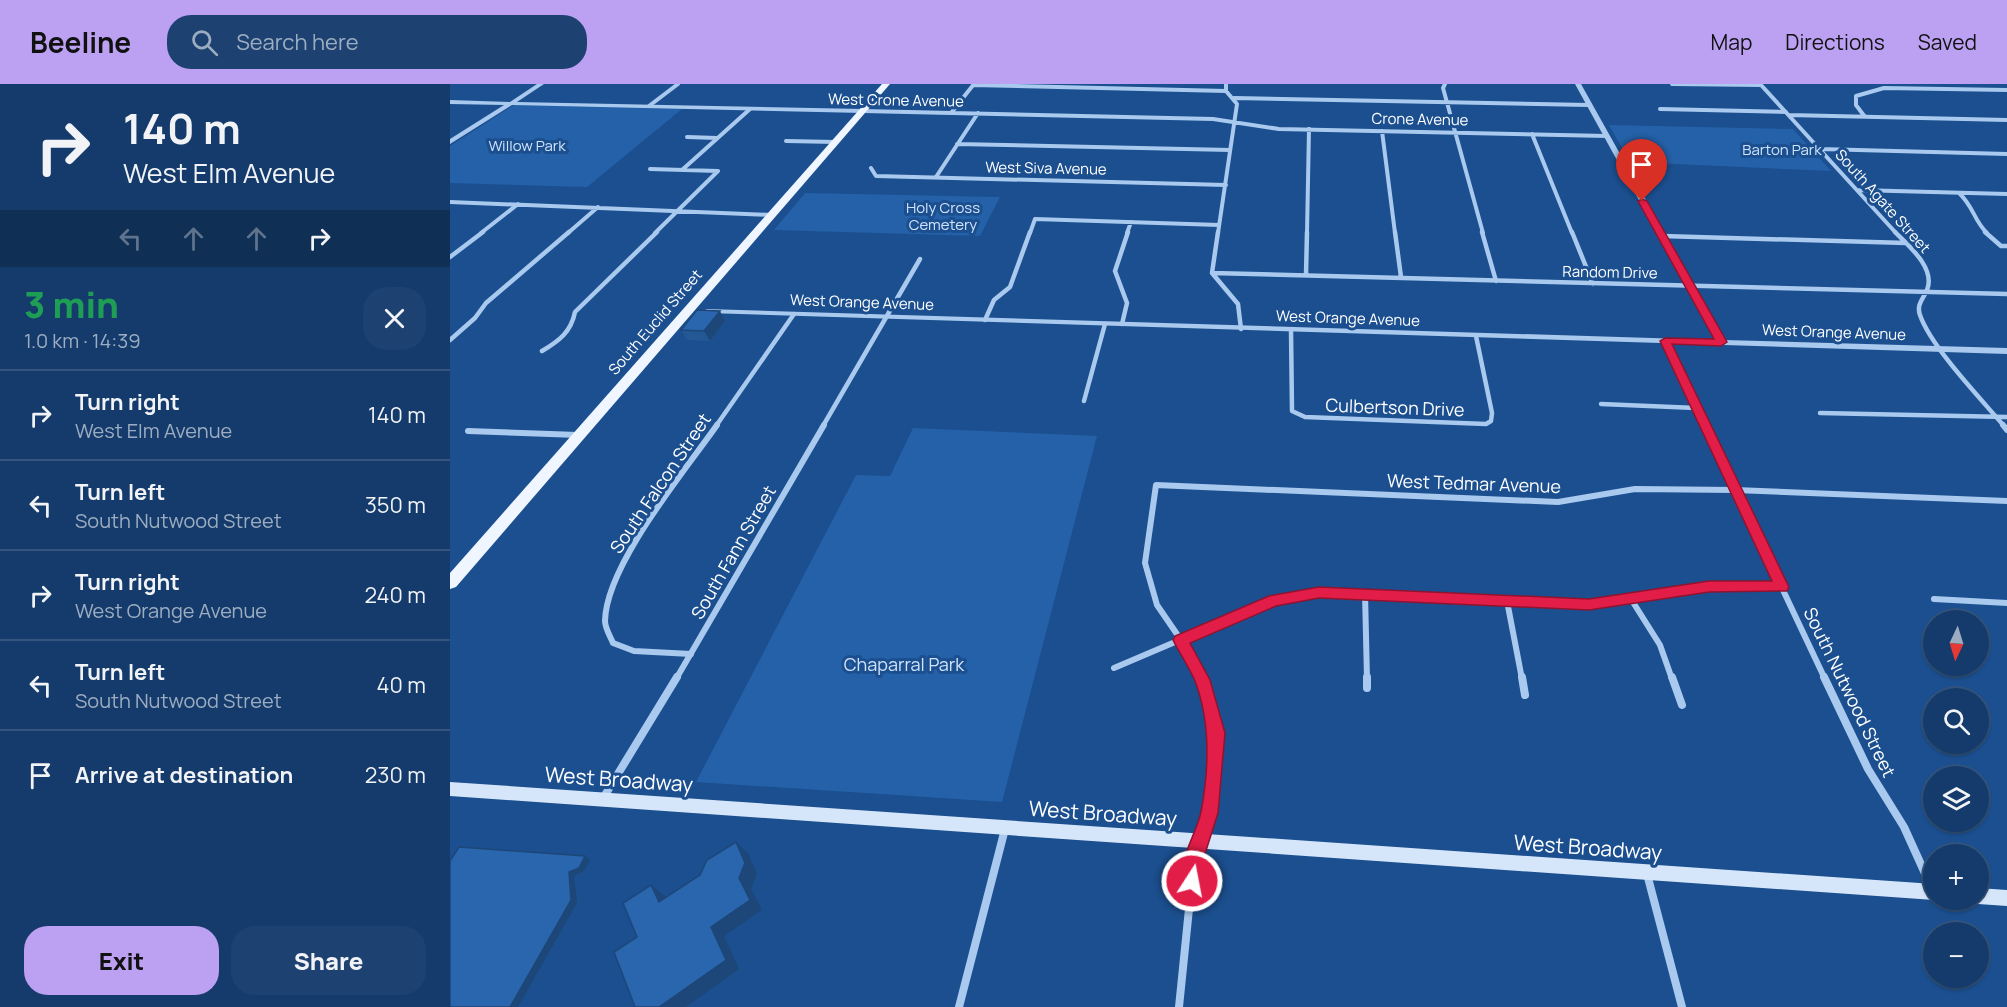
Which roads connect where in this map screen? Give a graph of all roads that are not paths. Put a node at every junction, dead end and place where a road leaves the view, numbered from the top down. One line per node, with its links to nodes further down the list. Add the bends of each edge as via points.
1 (541, 84): 15 (street)
2 (678, 84): 18 (street)
3 (886, 84): 21 (main road, South Euclid Street)
4 (1226, 84): 12 (street)
5 (1445, 84): 16 (street)
6 (1578, 84): 17 (street)
7 (1672, 84): 8 (street)
8 (1716, 84): 10 (street)
9 (973, 85): 12 (street); 22 (street)
10 (1762, 85): 24 (street, South Agate Street)
11 (2007, 90): 25 (street, via 1868,91 1856,96 1856,105)
12 (1226, 91): 13 (street)
13 (1234, 98): 16 (street); 27 (street)
14 (450, 102): 15 (street, West Crone Avenue)
15 (511, 103): 18 (street, West Crone Avenue); 36 (street)
16 (1447, 103): 17 (street); 30 (street)
17 (1589, 105): 33 (street)
18 (649, 106): 19 (street, West Crone Avenue)
19 (750, 109): 21 (street, West Crone Avenue); 34 (street)
20 (1659, 109): 24 (street)
21 (863, 111): 22 (street, West Crone Avenue); 37 (main road, South Euclid Street)
22 (951, 113): 23 (street, West Crone Avenue)
23 (978, 113): 27 (street, West Crone Avenue); 38 (street)
24 (1787, 113): 25 (street); 39 (street, South Agate Street)
25 (1865, 117): 26 (street)
26 (2007, 120)
27 (1234, 122): 28 (street, Crone Avenue); 40 (street)
28 (1309, 129): 29 (street, Crone Avenue); 63 (street)
29 (1382, 130): 30 (street, Crone Avenue); 64 (street)
30 (1455, 132): 31 (street, Crone Avenue); 65 (street)
31 (1532, 134): 33 (street, Crone Avenue); 66 (street)
32 (687, 136): 34 (street)
33 (1607, 136): 57 (street)
34 (717, 138): 44 (street)
35 (786, 141): 37 (street)
36 (450, 142)
37 (836, 142): 54 (main road, South Euclid Street)
38 (957, 144): 40 (street); 45 (street)
39 (1820, 149): 41 (street); 47 (street, South Agate Street)
40 (1230, 150): 46 (street)
41 (2007, 154)
42 (871, 168): 45 (street, West Siva Avenue, via 876,176)
43 (650, 169): 44 (street)
44 (682, 170): 53 (street, via 718,171)
45 (936, 177): 46 (street, West Siva Avenue)
46 (1226, 185): 56 (street)
47 (1857, 190): 48 (street); 58 (street, South Agate Street)
48 (1959, 193): 49 (street); 59 (street, via 1971,204 1980,227 2001,246)
49 (2007, 194)
50 (450, 202): 51 (street)
51 (518, 204): 52 (street); 60 (street)
52 (598, 207): 53 (street); 79 (street, via 486,303)
53 (676, 212): 54 (street); 83 (street, via 575,312 574,325 562,339)
54 (772, 215): 70 (main road, South Euclid Street)
55 (1131, 222): 56 (street); 73 (street, via 1035,219 1010,287 994,300); 75 (street, via 1115,271 1127,303)
56 (1219, 225): 62 (street)
57 (1662, 236): 58 (street); 67 (street)
58 (1906, 243): 68 (street, South Agate Street, via 1930,277)
59 (2007, 246)
60 (450, 257)
61 (920, 259): 72 (street, South Fann Street)
62 (1212, 273): 63 (street, Random Drive); 76 (street, via 1238,304)
63 (1306, 275): 64 (street, Random Drive)
64 (1401, 277): 65 (street, Random Drive)
65 (1496, 281): 66 (street, Random Drive)
66 (1593, 284): 67 (street, Random Drive)
67 (1689, 285): 68 (street, Random Drive); 81 (street)
68 (1928, 292): 69 (street, Random Drive); 82 (street, South Agate Street, via 1920,300 1919,314)
69 (2007, 294)
70 (688, 310): 71 (street, West Orange Avenue); 93 (main road, South Euclid Street)
71 (794, 314): 72 (street, West Orange Avenue); 104 (street, South Falcon Street, via 628,552 608,599 605,624 613,642 634,651)
72 (888, 316): 73 (street, West Orange Avenue); 104 (street, South Fann Street)
73 (985, 320): 74 (street, West Orange Avenue)
74 (1105, 324): 75 (street, West Orange Avenue); 85 (street)
75 (1122, 324): 76 (street, West Orange Avenue)
76 (1241, 328): 77 (street, West Orange Avenue)
77 (1291, 330): 78 (street, West Orange Avenue); 78 (street, Culbertson Drive, via 1292,411 1305,417 1486,424 1492,413)
78 (1476, 336): 80 (street, West Orange Avenue)
79 (450, 340)
80 (1665, 341): 81 (street, West Orange Avenue); 87 (street, South Nutwood Street)
81 (1721, 342): 82 (street, West Orange Avenue)
82 (1942, 350): 84 (street, West Orange Avenue); 89 (street, South Agate Street)
83 (542, 351)
84 (2007, 351)
85 (1084, 401)
86 (1601, 404): 87 (street)
87 (1696, 408): 94 (street, South Nutwood Street)
88 (1821, 413): 89 (street)
89 (1995, 416): 90 (street); 91 (street, South Agate Street)
90 (2007, 417)
91 (2007, 430)
92 (468, 431): 93 (street)
93 (578, 435): 96 (main road, South Euclid Street)
94 (1735, 489): 95 (street, West Tedmar Avenue); 97 (street, South Nutwood Street); 103 (street, West Tedmar Avenue, via 1635,489 1557,502 1156,485 1145,563 1157,605)
95 (2007, 501)
96 (450, 583)
97 (1782, 587): 99 (street, via 1709,586); 113 (street, South Nutwood Street, via 1868,769 1904,827)
98 (1365, 593): 101 (street); 103 (street, via 1319,592 1274,600); 106 (street)
99 (1631, 599): 101 (street, via 1589,604); 108 (street, via 1660,645)
100 (1934, 599): 102 (street)
101 (1507, 601): 107 (street)
102 (2007, 603)
103 (1181, 640): 105 (street); 112 (street, via 1202,680 1217,733 1210,813)
104 (691, 654): 110 (street, South Fann Street)
105 (1114, 668)
106 (1367, 688)
107 (1524, 695)
108 (1682, 705)
109 (450, 789): 110 (main road, West Broadway)
110 (602, 800): 111 (main road, West Broadway)
111 (1005, 829): 112 (main road, West Broadway); 118 (street)
112 (1201, 843): 114 (main road, West Broadway); 119 (street, via 1194,860)
113 (1923, 868)
114 (1647, 873): 115 (main road, West Broadway); 120 (street)
115 (1923, 891)
116 (1989, 897): 117 (main road)
117 (2007, 898)
118 (959, 1007)
119 (1179, 1007)
120 (1682, 1007)

